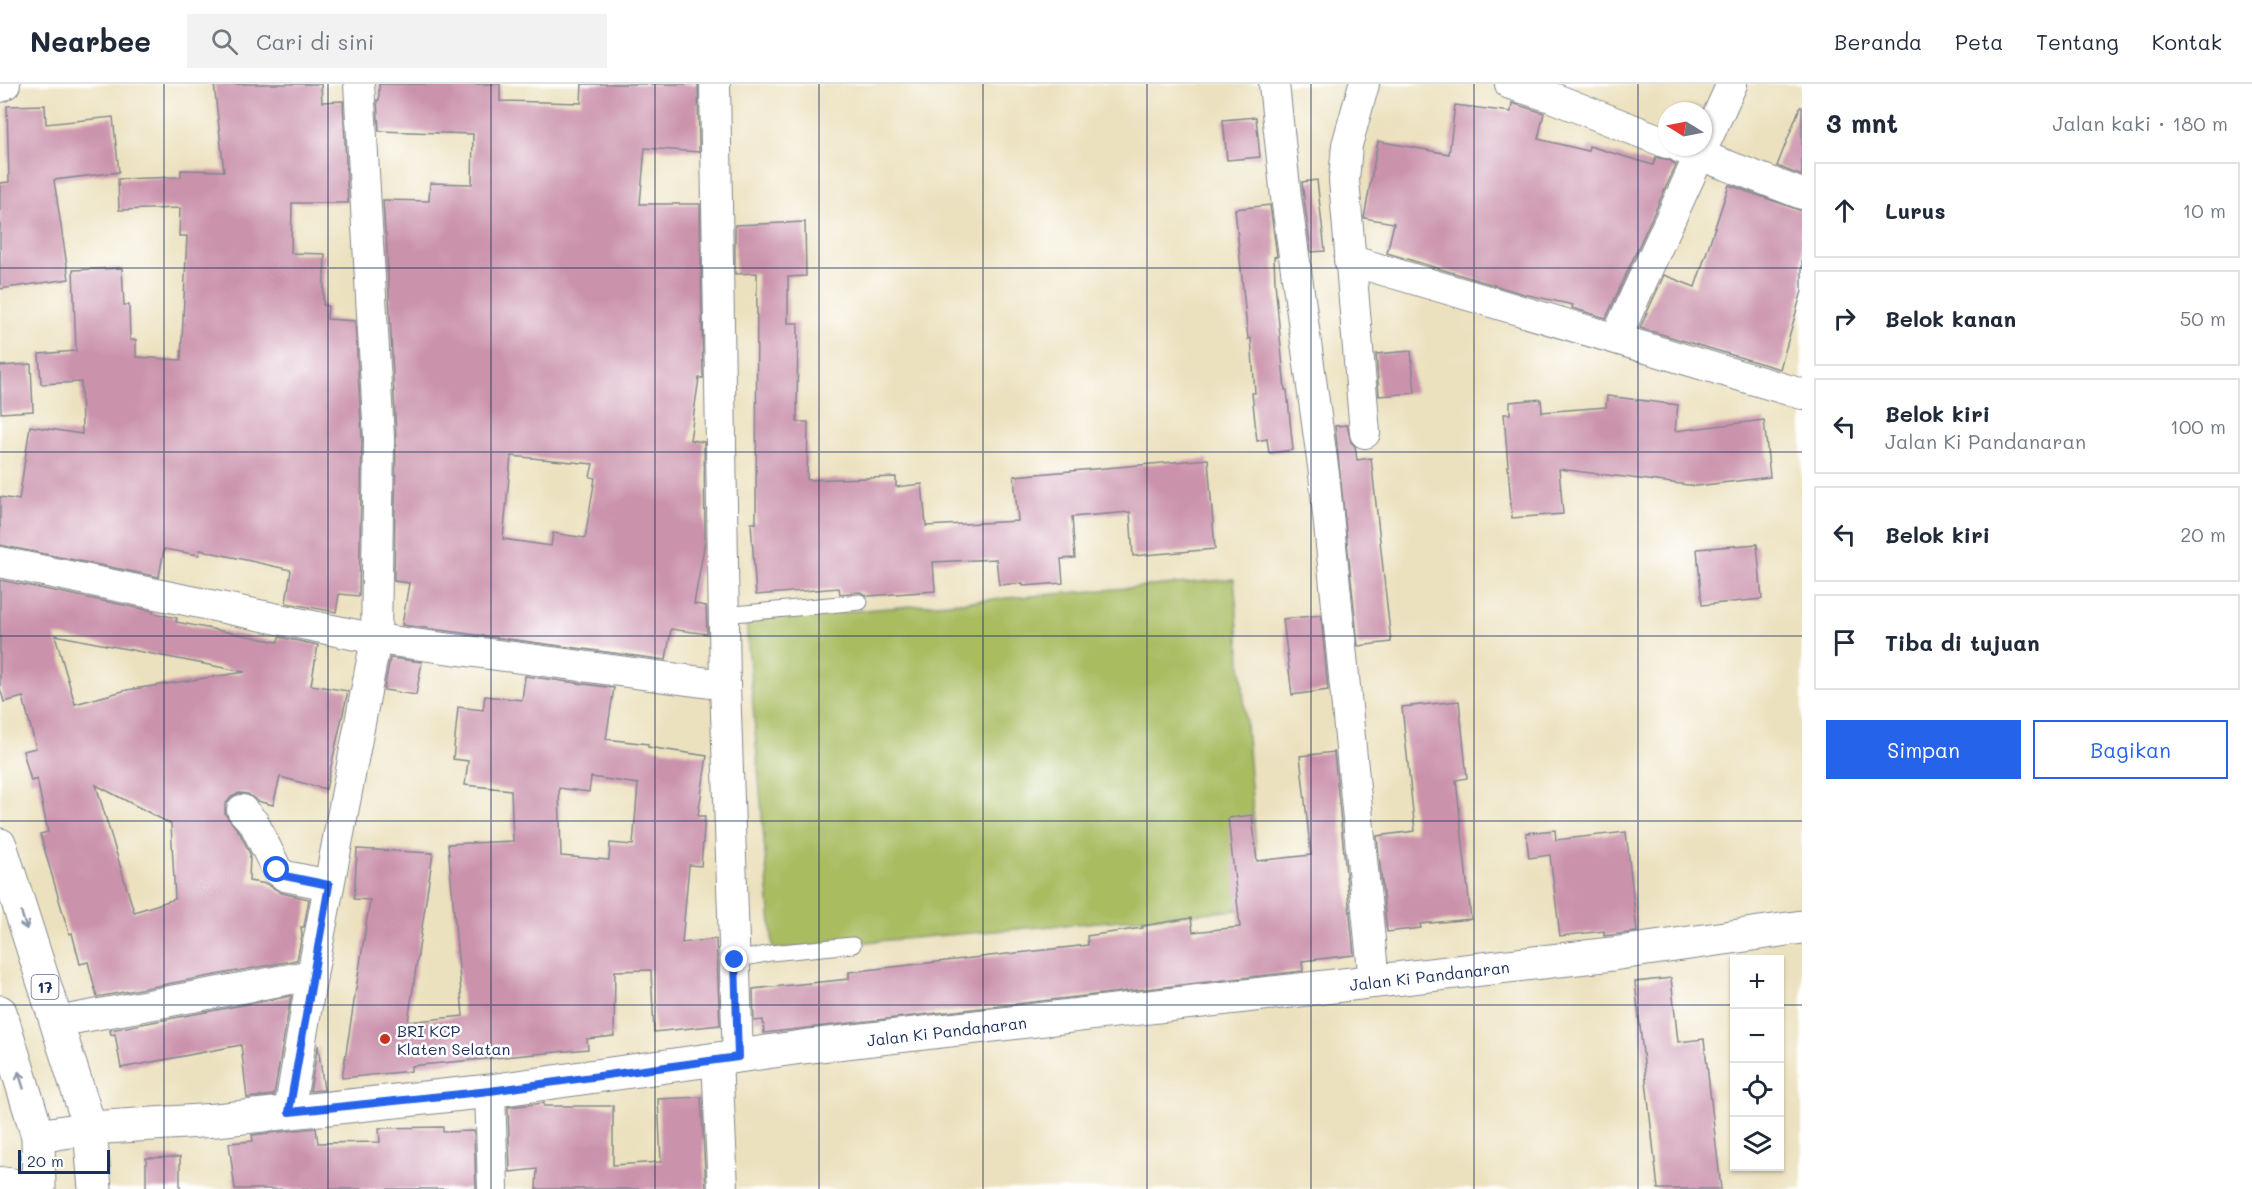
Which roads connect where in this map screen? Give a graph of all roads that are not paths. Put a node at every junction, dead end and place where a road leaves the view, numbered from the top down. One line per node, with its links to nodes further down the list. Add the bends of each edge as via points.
1 (5, 84): 8 (street)
2 (358, 84): 21 (street, via 379,438)
3 (715, 84): 20 (street)
4 (1274, 84): 30 (street, via 1324,474)
5 (1364, 84): 14 (street, via 1347,145 1344,180)
6 (1510, 84): 10 (street)
7 (1732, 84): 9 (street)
8 (0, 87)
9 (1712, 115)
10 (1658, 139)
11 (1687, 156): 15 (street)
12 (1702, 156): 13 (street)
13 (1802, 194)
14 (1349, 260): 15 (street); 17 (street)
15 (1616, 338): 16 (street)
16 (1802, 394)
17 (1365, 433)
18 (0, 562): 21 (street)
19 (860, 602): 20 (lane)
20 (724, 615): 22 (street)
21 (376, 639): 22 (street); 25 (street)
22 (726, 685): 28 (street)
23 (242, 810): 25 (street, via 254,823 277,870 285,876)
24 (0, 845): 32 (main road, 17, one-way to 32)
25 (329, 885): 29 (street)
26 (1802, 927): 30 (main road, Jalan Ki Pandanaran, via 1612,954)
27 (853, 945): 28 (lane)
28 (735, 960): 33 (street)
29 (312, 975): 32 (street); 35 (street)
30 (1374, 981): 33 (main road, Jalan Ki Pandanaran)
31 (0, 1012): 37 (main road, one-way to 31)
32 (56, 1022): 36 (main road, 17)
33 (728, 1058): 34 (main road, Jalan Ki Pandanaran); 42 (street)
34 (490, 1091): 35 (main road, Jalan Ki Pandanaran); 41 (street)
35 (289, 1112): 36 (main road, Jalan Ki Pandanaran)
36 (90, 1128): 37 (main road, Jalan Ki Pandanaran); 40 (main road, 17)
37 (38, 1136): 39 (main road)
38 (0, 1182): 39 (street)
39 (39, 1188)
40 (95, 1189)
41 (493, 1189)
42 (723, 1189)

